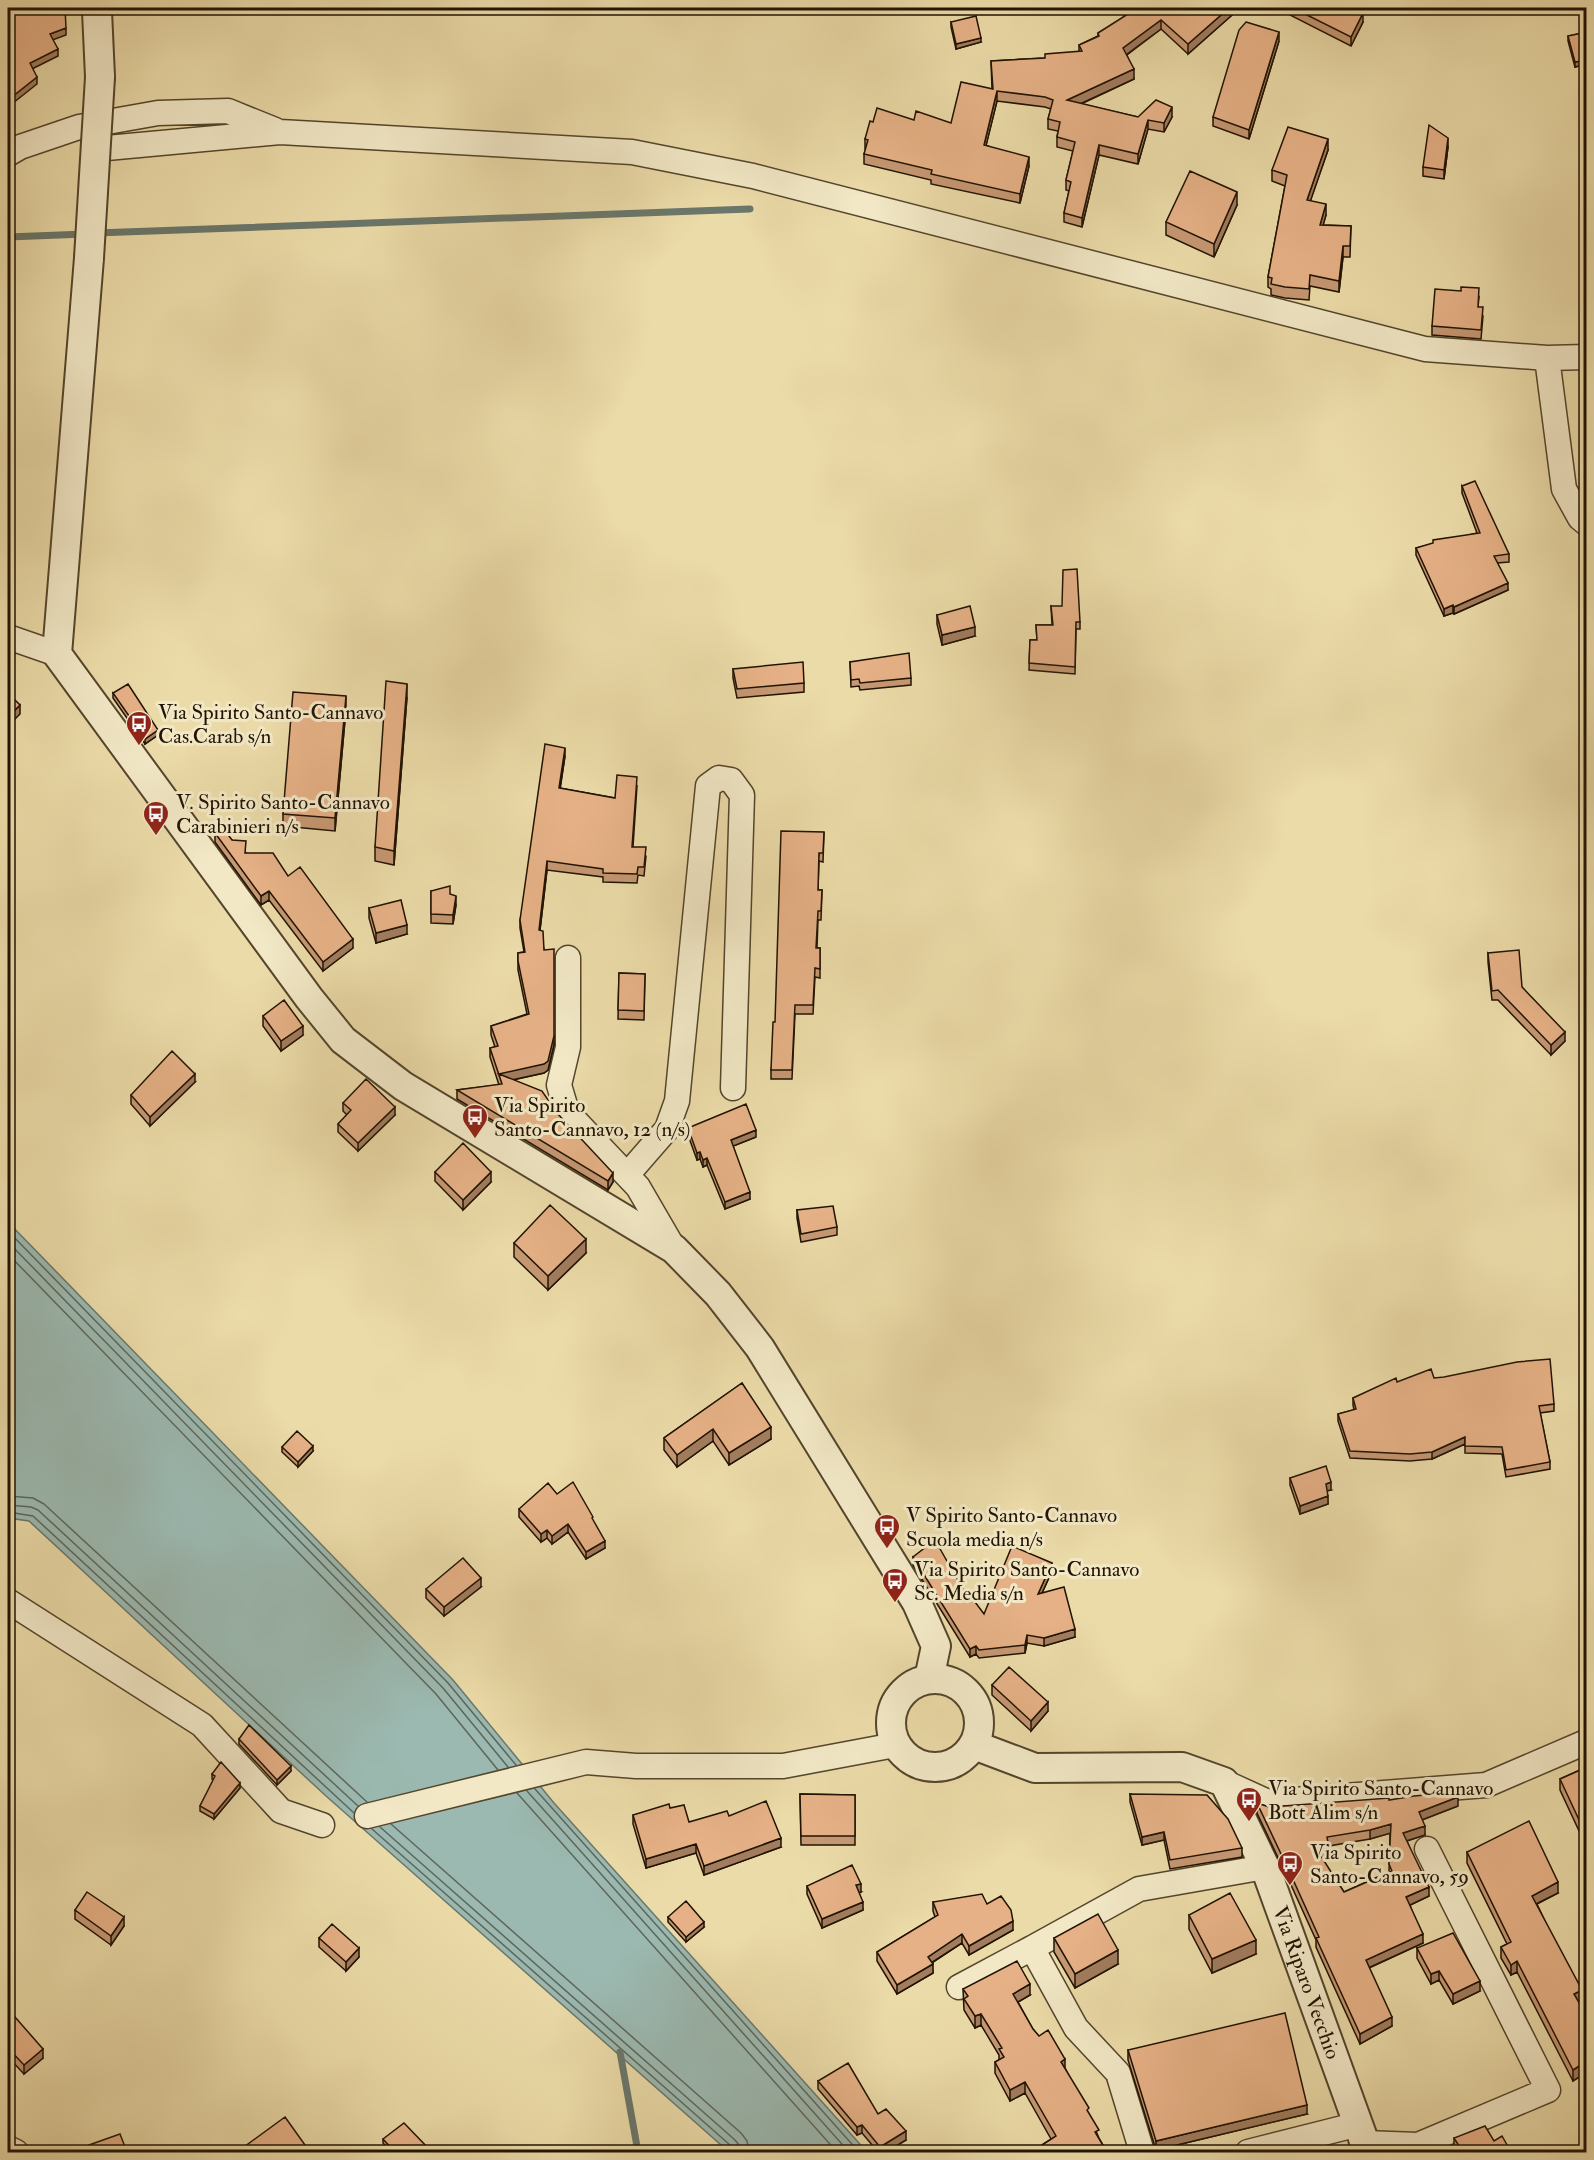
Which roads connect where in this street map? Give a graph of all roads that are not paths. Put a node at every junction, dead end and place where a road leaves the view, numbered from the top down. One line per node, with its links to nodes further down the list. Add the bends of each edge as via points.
1 (95, 8): 3 (street, bridge, via 100,77)
2 (280, 132): 3 (street); 4 (street, via 228,111 158,113 78,127); 6 (street, via 632,152 753,176 1425,349)
3 (96, 149): 9 (street, bridge)
4 (8, 154)
5 (1587, 357): 6 (street)
6 (1547, 358): 7 (street, via 1564,489)
7 (1587, 523)
8 (8, 637): 9 (street)
9 (57, 654): 13 (street, via 343,1040 423,1099)
10 (568, 958): 12 (street, via 567,1047 559,1085 567,1112)
11 (734, 1088): 12 (street, via 742,795 731,780 719,778 708,786 677,1101 667,1129)
12 (627, 1175): 13 (street)
13 (674, 1249): 15 (street, via 718,1294 760,1348 917,1603 936,1646)
14 (8, 1602): 21 (street, via 202,1725 281,1811)
15 (929, 1679): 17 (street, via 909,1686 894,1703 890,1724); 18 (street, via 948,1680 965,1690 976,1706 980,1726)
16 (1587, 1742): 19 (street, via 1486,1785 1268,1802)
17 (895, 1745): 18 (street, via 908,1759 925,1767 944,1767 962,1759); 20 (street, via 783,1766 586,1762)
18 (974, 1745): 19 (street, via 1035,1768 1182,1767)
19 (1224, 1782): 23 (street, Via Riparo Vecchio)
20 (368, 1816)
21 (322, 1825)
22 (1427, 1849): 26 (street, via 1548,2090 1418,2145)
23 (1265, 1867): 24 (street, via 1139,1889); 26 (street, Via Riparo Vecchio)
24 (1032, 1948): 25 (street); 29 (street, via 1076,2028 1118,2073)
25 (959, 1986)
26 (1363, 2140): 30 (street)
27 (8, 2148): 28 (street)
28 (16, 2152)
29 (1142, 2152)
30 (1248, 2152)

